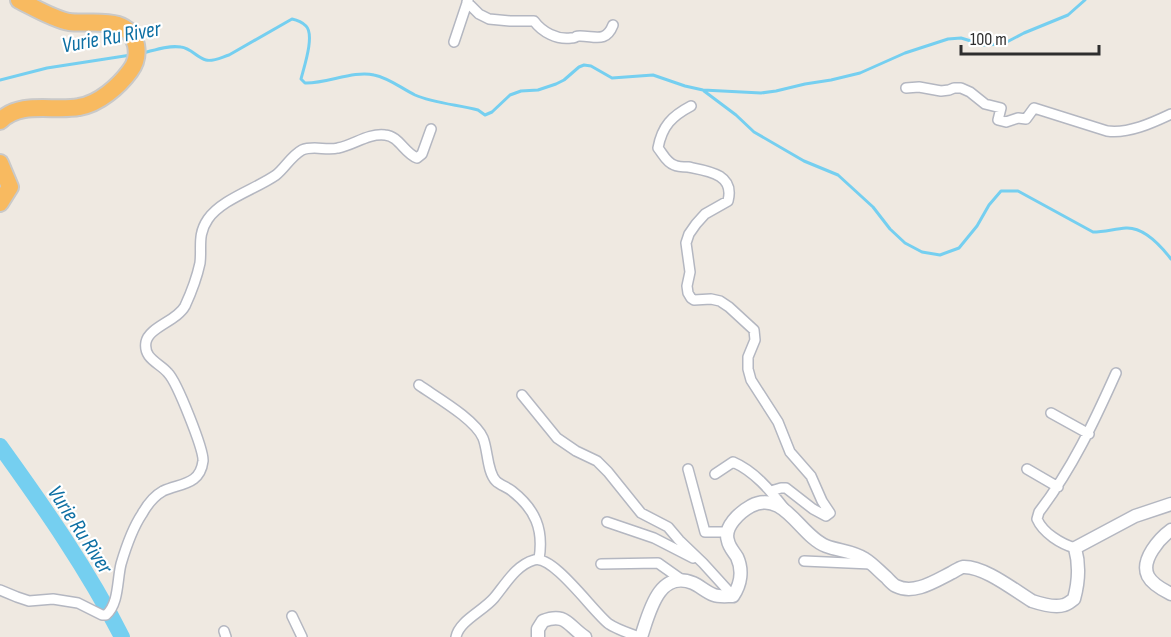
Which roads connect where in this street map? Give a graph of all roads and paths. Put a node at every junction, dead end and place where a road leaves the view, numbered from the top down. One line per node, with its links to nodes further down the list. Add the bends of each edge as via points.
1 (19, 0): 8 (highway, via 69,22 119,25 131,33 136,62 117,87 82,107 35,107)
2 (467, 1): 3 (street, via 482,16 501,21 534,21 545,32 564,38 600,38); 4 (street)
3 (613, 25)
4 (454, 42)
5 (906, 88): 7 (street, via 966,90 986,105 1001,108 998,120 1006,122 1026,119 1034,108 1117,132)
6 (691, 106): 21 (street, via 669,121 658,148 674,165 712,172 724,179 730,194 728,201 705,214 688,234 688,293 694,300 720,301 754,330 755,340 748,357 751,380 778,422 790,452 811,476 831,513 825,516 786,488)
7 (1171, 114)
8 (0, 120)
9 (431, 129): 34 (street, via 417,158 392,136 382,134 335,149 304,150 278,174 226,203 208,218 197,273 184,308 149,335 146,342 153,362 168,373 177,387 201,448 200,471 194,480 156,495 143,512 120,566 114,604 106,615 78,603 29,601)
10 (0, 163): 11 (highway, via 10,187)
11 (0, 203)
12 (1116, 374): 16 (street)
13 (419, 385): 28 (street, via 480,432 496,482 514,493 534,514 541,537)
14 (522, 395): 30 (street, via 557,438 597,460 641,513 668,527)
15 (1051, 413): 16 (street)
16 (1089, 434): 20 (street)
17 (688, 469): 26 (street, via 705,532)
18 (1027, 469): 20 (street)
19 (715, 474): 21 (street, via 733,462)
20 (1058, 486): 27 (street, via 1037,519 1053,537)
21 (771, 491): 23 (street)
22 (1171, 504): 27 (street, via 1135,516)
23 (787, 512): 26 (street, via 771,503 753,505 739,514); 32 (street, via 826,546 858,555)
24 (607, 522): 30 (street, via 654,538)
25 (1171, 530): 35 (street, via 1157,543 1147,566 1147,575)
26 (727, 532): 36 (street, via 727,541 740,567 741,579)
27 (1075, 548): 32 (street, via 1078,579 1074,599 1053,606 1032,601 990,574 972,569 961,567 931,584 908,590 894,586)
28 (539, 559): 38 (street, via 513,574); 42 (street, via 560,573 611,626)
29 (804, 561): 32 (street)
30 (703, 563): 36 (street)
31 (601, 564): 33 (street, via 658,563)
32 (871, 564)
33 (682, 580): 36 (street, via 715,596); 42 (street, via 672,582 658,595)
34 (0, 590)
35 (1171, 594)
36 (733, 596)
37 (292, 616): 39 (street)
38 (454, 636)
39 (302, 637)
40 (538, 637): 41 (street, via 543,621 553,617 563,619)
41 (585, 637)
42 (640, 637)

